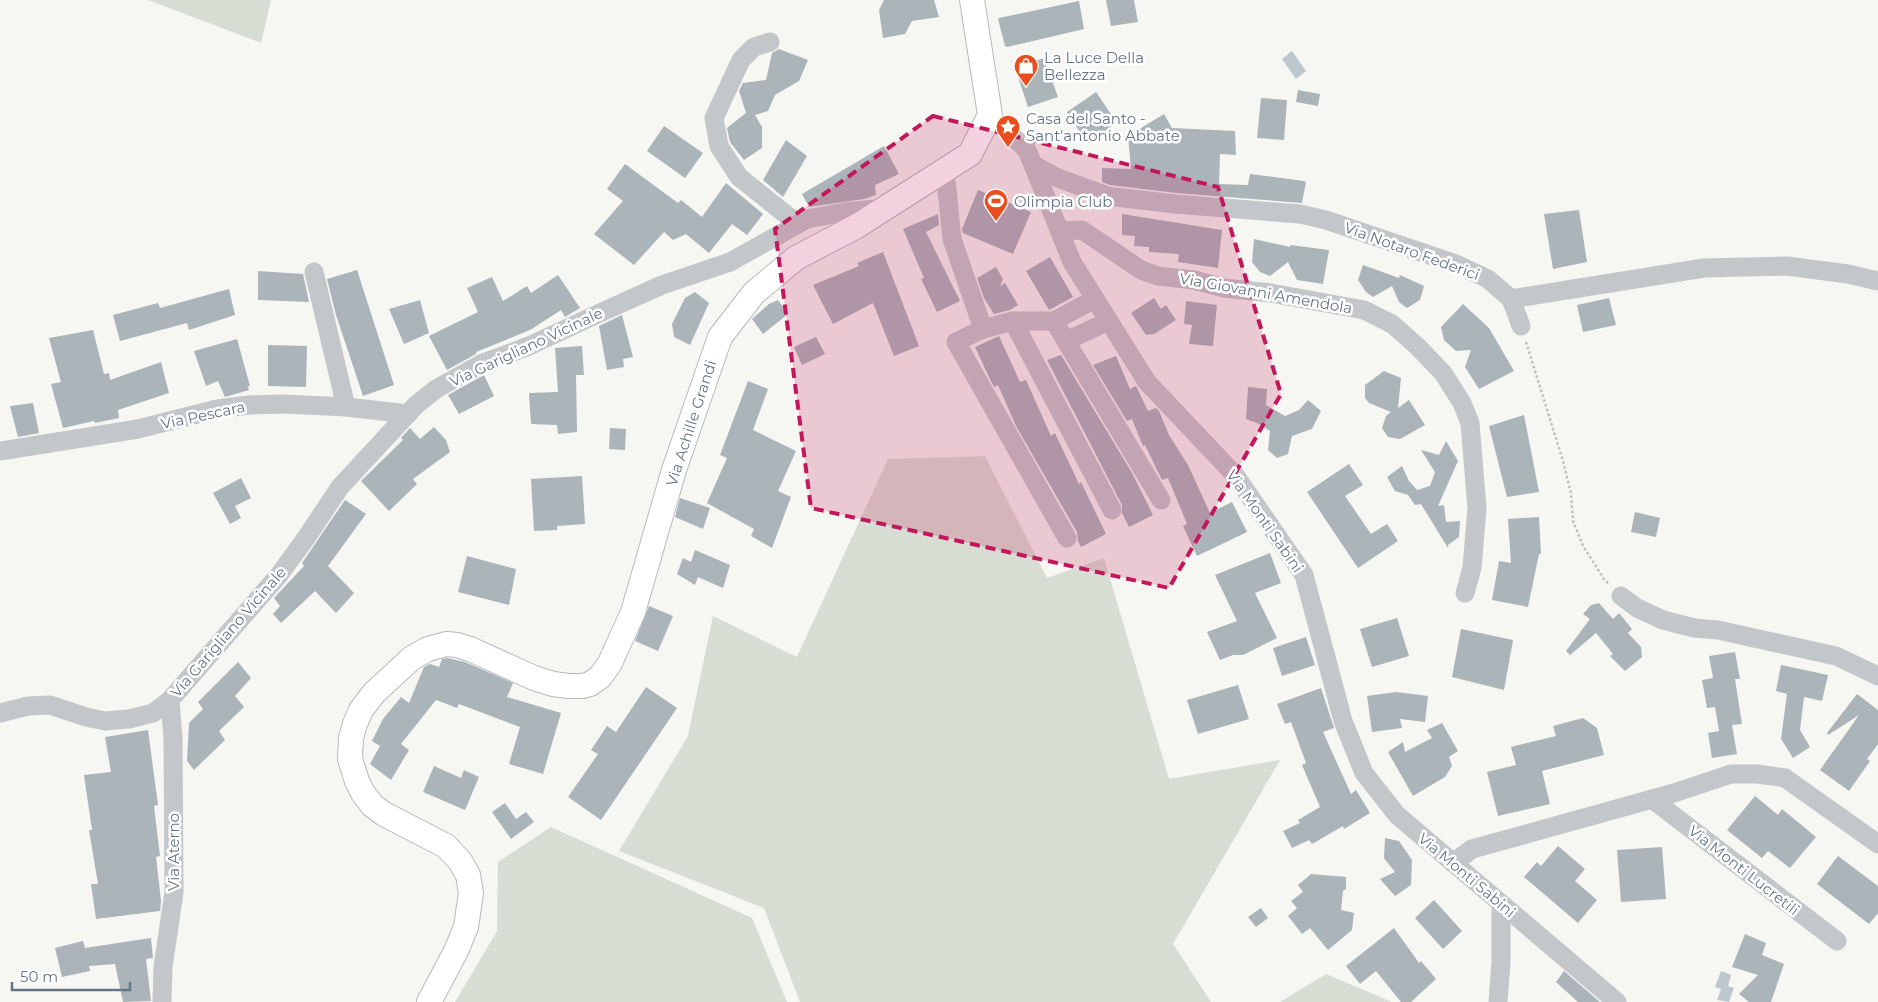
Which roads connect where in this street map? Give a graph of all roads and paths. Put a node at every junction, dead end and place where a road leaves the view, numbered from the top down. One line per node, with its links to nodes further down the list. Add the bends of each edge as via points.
1 (972, 0): 3 (main road)
2 (770, 42): 7 (street, via 754,47 741,60 714,118 719,146 739,177)
3 (990, 115): 4 (street, Via Monti Sabini, via 1028,150); 5 (main road, Via Achille Grandi, via 970,154)
4 (1034, 165): 8 (street, Via Monti Sabini); 12 (street, Via Notaro Federici, via 1058,178 1107,196 1300,214 1326,220 1456,264 1488,279)
5 (945, 170): 6 (main road, Via Achille Grandi); 17 (street, via 952,239)
6 (885, 208): 7 (street, Via Garigliano Vicinale, via 845,212 807,219); 36 (main road, Via Achille Grandi, via 796,258 754,293 720,338 674,470 633,612 610,663 600,677 590,684 570,686 534,678 464,646 452,644 423,652 381,685 368,700 351,738 350,759 360,788 372,805 392,820 446,846 468,875 470,893 466,927)
7 (798, 224): 20 (street, Via Garigliano Vicinale, via 730,262 662,285 529,346 481,364 436,389)
8 (1060, 231): 11 (street, Via Monti Sabini, via 1072,262); 25 (street, Via Giovanni Amendola, via 1082,230 1140,270 1158,276 1364,310 1392,324 1418,347 1442,373 1462,403 1470,423 1477,508 1472,568)
9 (314, 272): 19 (street)
10 (1878, 282): 12 (street, via 1848,274 1787,266 1704,268)
11 (1095, 299): 14 (street); 15 (street, Via Monti Sabini)
12 (1511, 299): 16 (street)
13 (1013, 321): 14 (street); 17 (street); 23 (street)
14 (1054, 321): 18 (street)
15 (1109, 321): 18 (street); 32 (street, Via Monti Sabini, via 1147,382 1235,475 1304,574 1343,721 1364,773 1397,815)
16 (1521, 326): 26 (path, via 1563,461 1573,521 1583,546 1604,579)
17 (983, 328): 24 (street, via 956,342)
18 (1066, 341): 22 (street)
19 (346, 407): 20 (street, Via Pescara); 21 (street, Via Pescara, via 237,406 138,429)
20 (408, 414): 28 (street, Via Garigliano Vicinale, via 340,487 279,575)
21 (0, 451)
22 (1161, 500)
23 (1112, 510)
24 (1067, 538)
25 (1465, 593)
26 (1621, 596): 27 (street, via 1663,620 1836,656)
27 (1878, 676)
28 (170, 700): 29 (street, Via Garigliano Vicinale, via 153,713 105,721 50,705); 35 (street, Via Aterno, via 174,892 163,967)
29 (0, 713)
30 (1652, 799): 31 (street, via 1731,774 1786,778); 32 (street, via 1472,849); 34 (street, Via Monti Lucretili)
31 (1878, 844)
32 (1453, 863): 33 (street, Via Monti Sabini)
33 (1501, 904): 37 (street); 38 (street, Via Monti Sabini)
34 (1837, 941)
35 (162, 1002)
36 (429, 1002)
37 (1498, 1002)
38 (1617, 1002)

